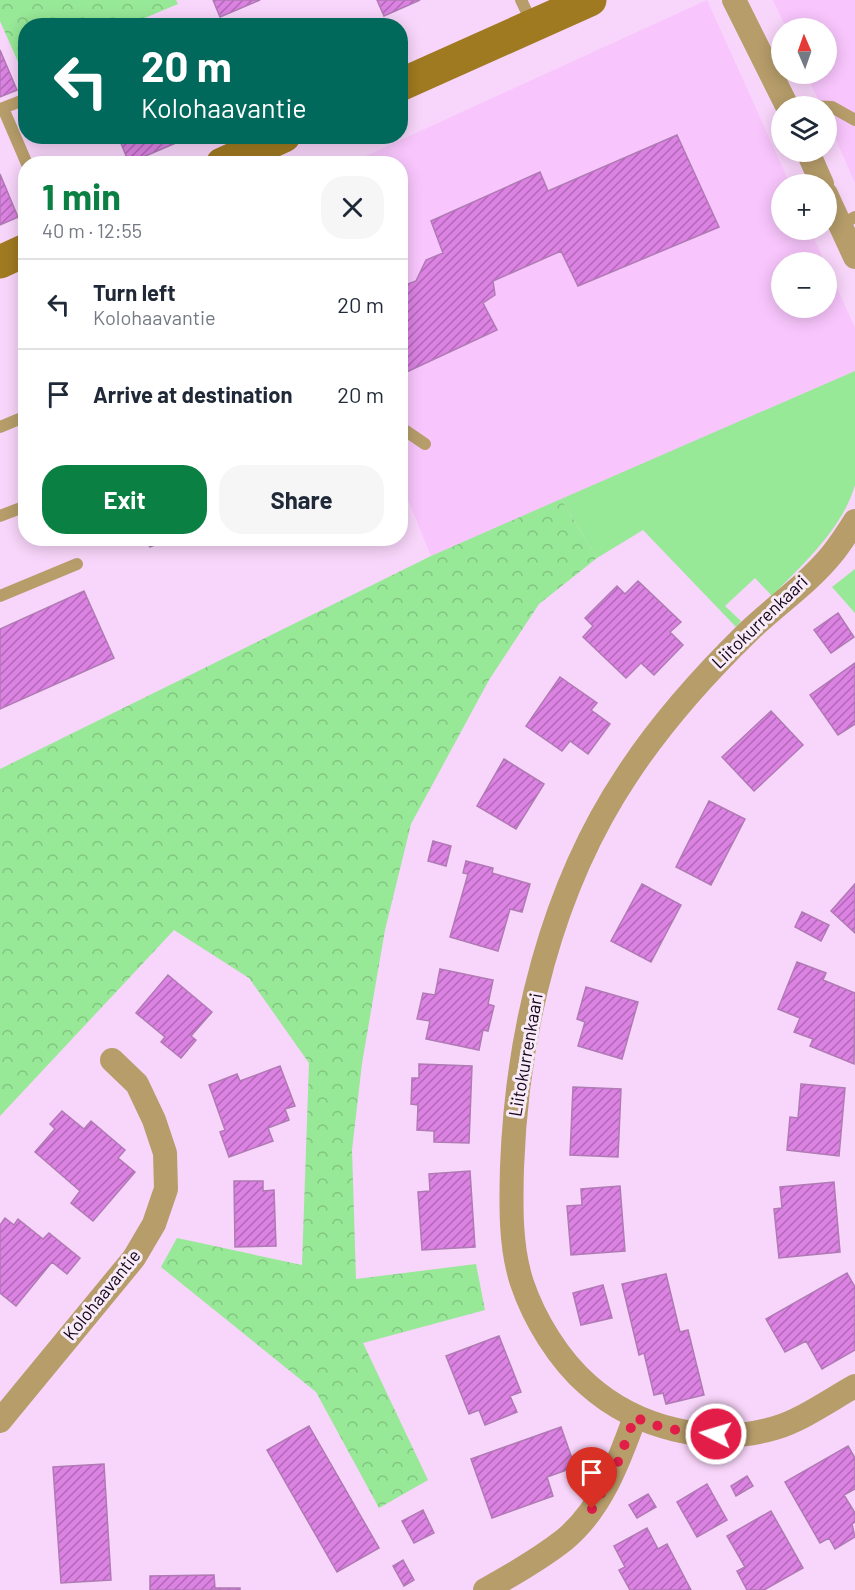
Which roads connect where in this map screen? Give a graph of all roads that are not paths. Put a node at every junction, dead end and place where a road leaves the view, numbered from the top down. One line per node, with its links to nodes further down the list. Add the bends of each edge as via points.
1 (597, 0): 3 (main road)
2 (734, 0): 5 (street)
3 (527, 13): 4 (main road)
4 (408, 80)
5 (782, 96)
6 (18, 102): 9 (lane, via 3,108)
7 (837, 110): 8 (lane)
8 (855, 120)
9 (18, 143)
10 (272, 145): 11 (main road)
11 (243, 156)
12 (837, 208): 13 (street)
13 (848, 221): 15 (street)
14 (18, 254): 16 (main road)
15 (855, 257)
16 (0, 262)
17 (18, 420): 18 (lane)
18 (0, 427)
19 (408, 432): 20 (lane)
20 (425, 444)
21 (18, 509): 22 (lane)
22 (0, 516)
23 (855, 521): 28 (street, Liitokurrenkaari, via 833,554 699,682 626,776 590,838 569,885 544,961 514,1115 512,1233 522,1282 548,1336 578,1377 608,1403)
24 (77, 564): 25 (lane)
25 (0, 596)
26 (112, 1059): 29 (street, Kolohaavantie, via 137,1084 154,1120 165,1153 165,1189 154,1224 134,1258)
27 (855, 1386): 28 (street, Liitokurrenkaari, via 777,1427 738,1435 693,1433)
28 (635, 1417): 30 (street, via 616,1467 592,1509 565,1539)
29 (0, 1421)
30 (485, 1590)

